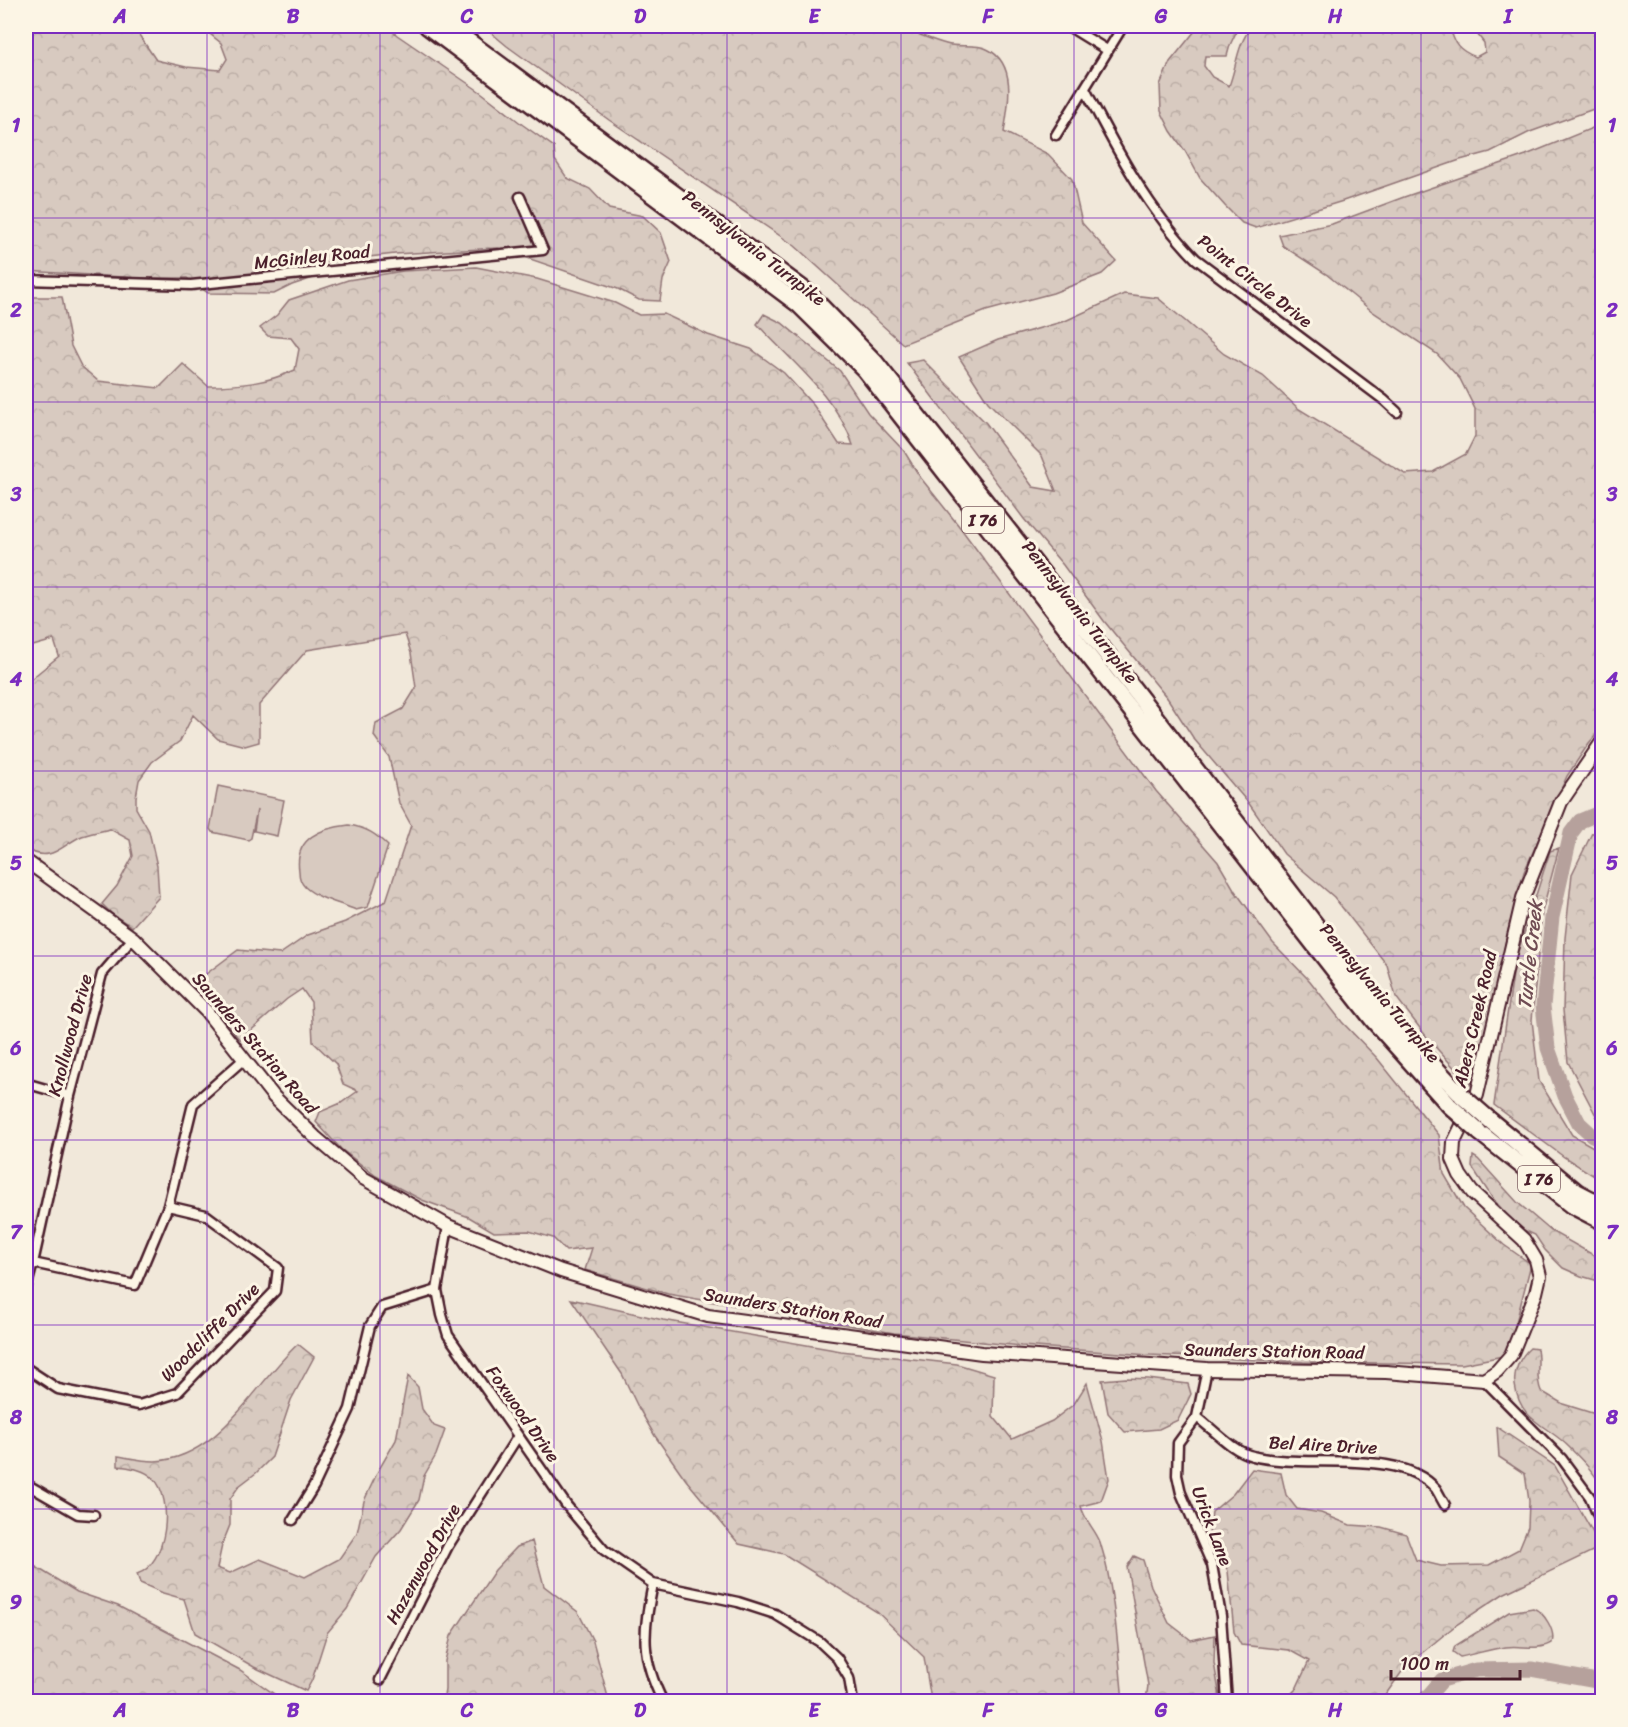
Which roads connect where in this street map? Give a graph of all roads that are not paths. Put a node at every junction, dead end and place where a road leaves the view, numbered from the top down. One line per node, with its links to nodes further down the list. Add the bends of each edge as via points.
1 (427, 26): 17 (highway, Pennsylvania Turnpike / I 76, via 798,304 865,370 1372,1020)
2 (448, 26): 17 (highway, Pennsylvania Turnpike / I 76, via 807,291 875,362)
3 (1068, 26): 5 (street)
4 (1123, 26): 5 (street)
5 (1107, 50): 6 (street)
6 (1085, 89): 7 (street); 10 (street, Point Circle Drive, via 1138,186 1196,259)
7 (1056, 135)
8 (520, 197): 9 (street, McGinley Road, via 543,250 191,285)
9 (26, 280)
10 (1397, 412)
11 (1602, 742): 27 (street, Abers Creek Road, via 1561,802 1523,898 1477,1095 1454,1142 1453,1159 1460,1176 1524,1240 1540,1276 1511,1355)
12 (26, 861): 13 (street, Saunders Station Road)
13 (133, 938): 14 (street, Saunders Station Road, via 206,1011); 16 (street, Knollwood Drive, via 102,974)
14 (244, 1059): 19 (street, via 193,1104); 21 (street, Saunders Station Road, via 274,1097 363,1178)
15 (32, 1085): 16 (street)
16 (70, 1096): 22 (street, Knollwood Drive)
17 (1455, 1100): 18 (highway, Pennsylvania Turnpike / I 76, bridge, via 1492,1122 1577,1192); 20 (highway, Pennsylvania Turnpike / I 76, bridge, via 1479,1132 1571,1204)
18 (1602, 1205)
19 (168, 1206): 22 (street, via 135,1285); 25 (street, Woodcliffe Drive, via 206,1215 278,1268 275,1291 177,1393 139,1406 58,1389)
20 (1602, 1221)
21 (448, 1226): 24 (street, Foxwood Drive); 26 (street, Saunders Station Road, via 561,1271 708,1316 982,1353)
22 (33, 1263): 23 (street, Knollwood Drive)
23 (26, 1289)
24 (438, 1290): 29 (street, Foxwood Drive, via 448,1335); 33 (street, via 382,1307 370,1326 350,1409 314,1486)
25 (26, 1368)
26 (1207, 1369): 27 (street, Saunders Station Road, via 1386,1372); 28 (street, Urick Lane)
27 (1484, 1380): 34 (street, via 1570,1468 1590,1497)
28 (1197, 1417): 31 (street, Bel Aire Drive, via 1251,1456 1387,1465 1413,1473 1426,1480); 39 (street, Urick Lane, via 1178,1443 1176,1475 1212,1564 1221,1616)
29 (518, 1437): 35 (street, Foxwood Drive, via 604,1550); 36 (street, Hazenwood Drive, via 448,1546)
30 (26, 1484): 32 (street, via 78,1514)
31 (1445, 1505)
32 (94, 1515)
33 (293, 1520)
34 (1602, 1525)
35 (653, 1584): 37 (street, via 644,1651); 38 (street, Foxwood Drive, via 775,1614 820,1642 837,1658 849,1678)
36 (380, 1680)
37 (663, 1701)
38 (853, 1701)
39 (1227, 1701)

